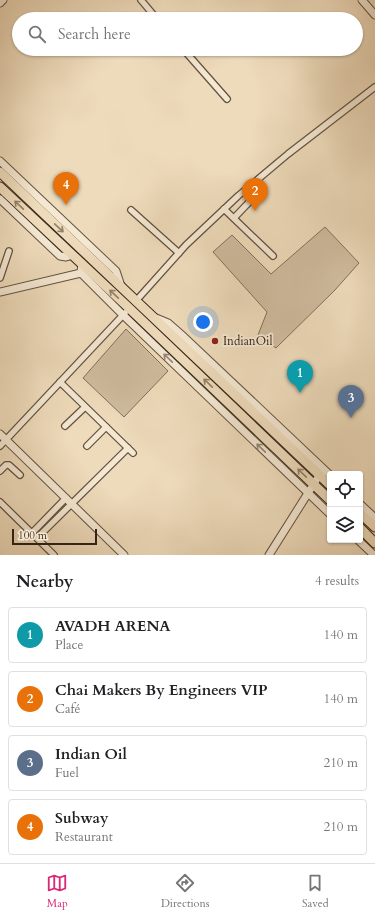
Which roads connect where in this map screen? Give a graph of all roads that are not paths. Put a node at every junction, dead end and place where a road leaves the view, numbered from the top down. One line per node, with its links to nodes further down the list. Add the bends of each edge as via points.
1 (3, 0): 4 (street)
2 (141, 0): 5 (street)
3 (362, 0): 6 (street)
4 (0, 3)
5 (151, 12)
6 (375, 15)
7 (189, 56): 9 (street)
8 (375, 87): 15 (street, via 288,154)
9 (226, 99)
10 (0, 161): 25 (street, via 116,271)
11 (0, 172): 25 (main road, one-way to 25)
12 (0, 187): 20 (main road, one-way to 12)
13 (256, 195): 17 (street)
14 (0, 199): 20 (street, via 60,256)
15 (224, 209): 17 (street); 19 (street)
16 (131, 210): 19 (street)
17 (234, 218): 21 (street)
18 (9, 251): 24 (street)
19 (179, 253): 27 (street)
20 (72, 255): 22 (main road)
21 (273, 256)
22 (82, 263): 23 (street); 28 (main road, one-way to 22)
23 (81, 273): 26 (street); 29 (street)
24 (0, 278)
25 (120, 286): 27 (main road)
26 (0, 292)
27 (136, 301): 28 (street); 41 (main road)
28 (129, 308): 29 (street); 45 (main road, one-way to 28)
29 (123, 315): 30 (street); 46 (street, one-way to 29)
30 (60, 382): 31 (street); 35 (street)
31 (85, 407): 32 (street); 33 (street)
32 (65, 426)
33 (106, 427): 37 (street); 38 (street)
34 (0, 434): 35 (street)
35 (6, 440): 36 (street); 48 (street)
36 (0, 446)
37 (87, 446)
38 (128, 448): 39 (street); 50 (street)
39 (133, 453)
40 (0, 471): 43 (street, via 9,465)
41 (321, 472): 42 (street); 44 (main road); 45 (street)
42 (327, 474)
43 (20, 476)
44 (327, 481)
45 (313, 484): 46 (street); 47 (main road)
46 (308, 493): 52 (street); 65 (street)
47 (327, 497)
48 (66, 498): 50 (street); 53 (street)
49 (0, 502): 59 (street)
50 (72, 504): 56 (street); 64 (street)
51 (363, 507): 55 (street)
52 (327, 511)
53 (49, 515): 56 (street); 59 (street)
54 (363, 516): 57 (main road)
55 (375, 518)
56 (54, 521): 60 (street)
57 (375, 528)
58 (363, 531): 62 (main road)
59 (32, 533): 60 (street)
60 (37, 538): 63 (street)
61 (361, 543): 66 (street)
62 (375, 543)
63 (54, 555)
64 (124, 555)
65 (269, 555)
66 (374, 555)

